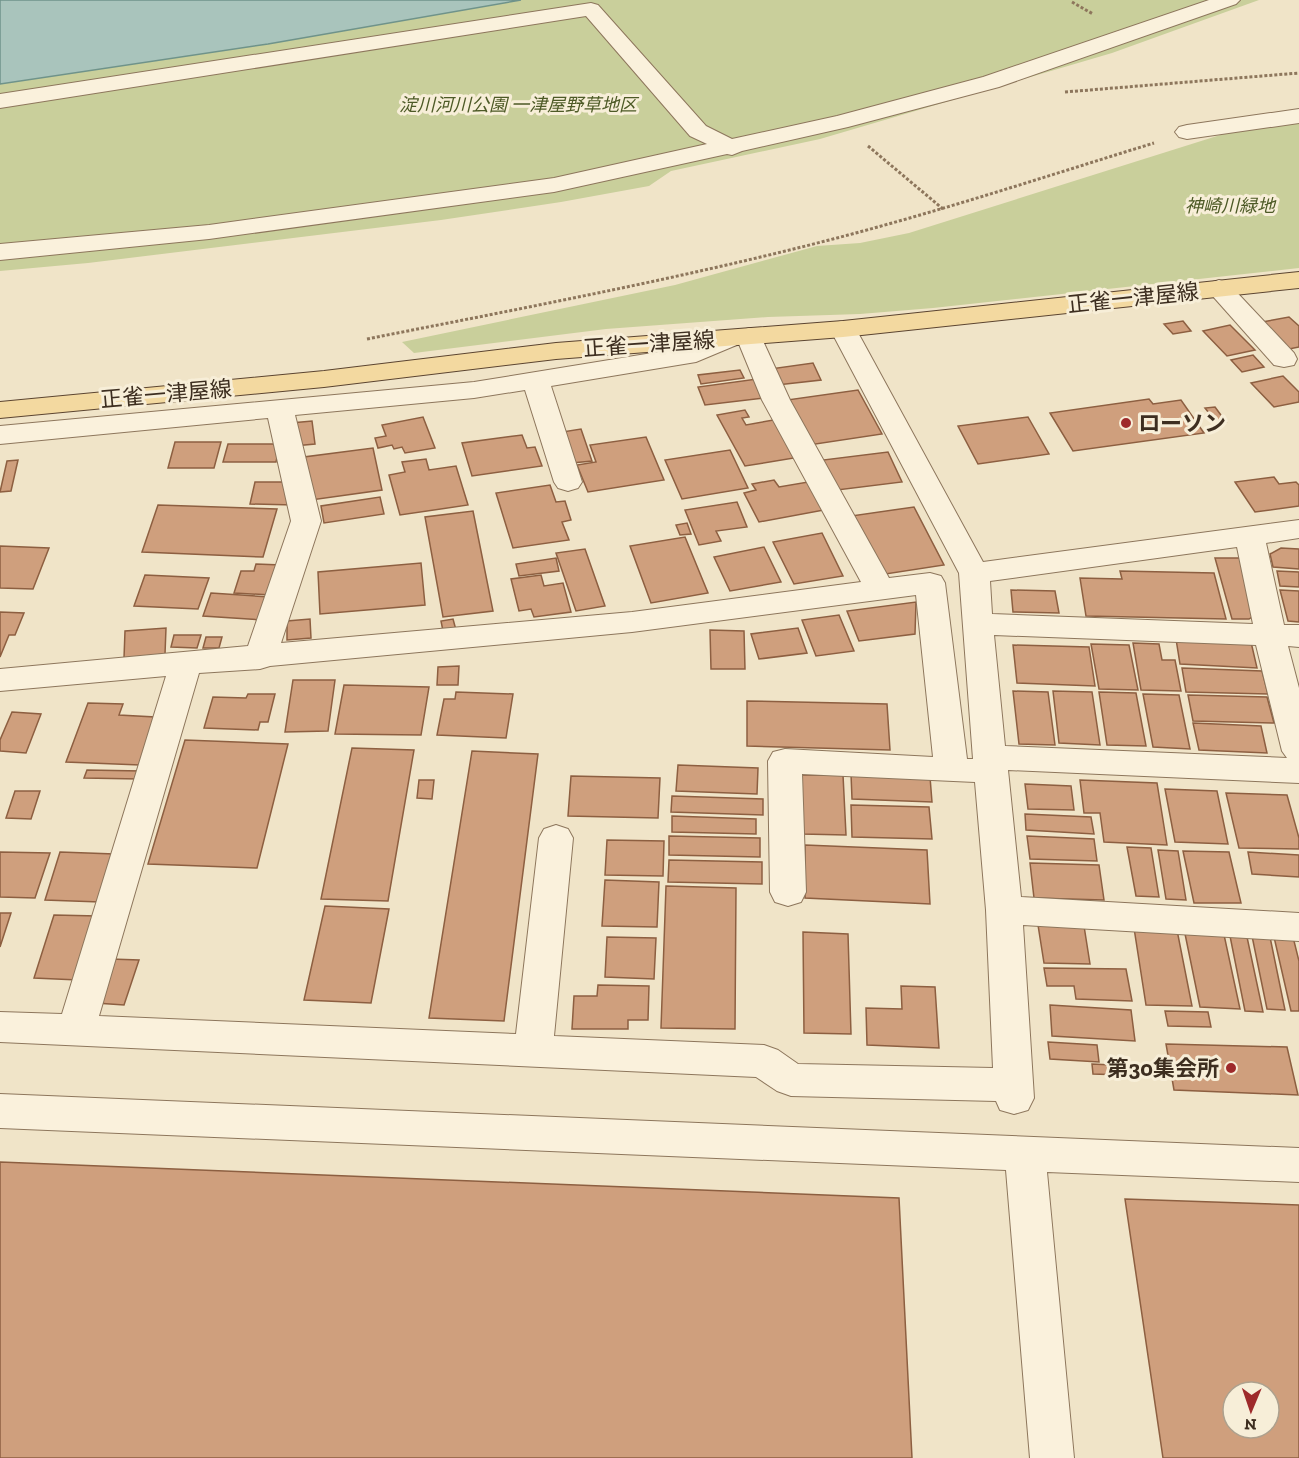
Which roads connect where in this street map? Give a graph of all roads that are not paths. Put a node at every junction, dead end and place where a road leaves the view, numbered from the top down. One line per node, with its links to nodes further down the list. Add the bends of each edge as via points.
1 (1229, 0): 5 (street, via 991,82)
2 (0, 101): 5 (street, via 591,9 698,131)
3 (1299, 116): 4 (street)
4 (1187, 132)
5 (732, 148): 6 (street, via 554,185 208,232)
6 (0, 252)
7 (1299, 280): 8 (main road, 正雀一津屋線)
8 (1219, 288): 9 (main road, 正雀一津屋線); 11 (street)
9 (843, 329): 10 (main road, 正雀一津屋線); 19 (street)
10 (740, 337): 12 (street, via 696,354); 14 (main road, 正雀一津屋線, via 556,351 324,379); 20 (street)
11 (1284, 359)
12 (535, 380): 13 (street, via 474,390); 16 (street)
13 (280, 409): 15 (street); 23 (street, via 306,522)
14 (0, 410)
15 (0, 435)
16 (568, 483)
17 (1299, 529): 18 (street)
18 (1249, 536): 19 (street); 22 (street, via 1268,617)
19 (974, 573): 21 (street)
20 (880, 590): 23 (street, via 632,622); 28 (street, via 930,583)
21 (977, 624): 22 (street); 27 (street)
22 (1284, 636): 26 (street)
23 (260, 658): 24 (street)
24 (186, 664): 25 (street); 35 (street)
25 (0, 680)
26 (1299, 751)
27 (991, 764): 28 (street); 29 (street); 32 (street)
28 (951, 770): 31 (street, via 785,761)
29 (1299, 771)
30 (556, 838): 36 (street)
31 (788, 892)
32 (1004, 910): 33 (street); 36 (street, via 1014,1091 791,1080 764,1061)
33 (1299, 927)
34 (0, 1027): 35 (street)
35 (76, 1030): 36 (street)
36 (533, 1051)
37 (0, 1111): 38 (street)
38 (1025, 1154): 39 (street); 40 (street)
39 (1299, 1165)
40 (1052, 1458)

